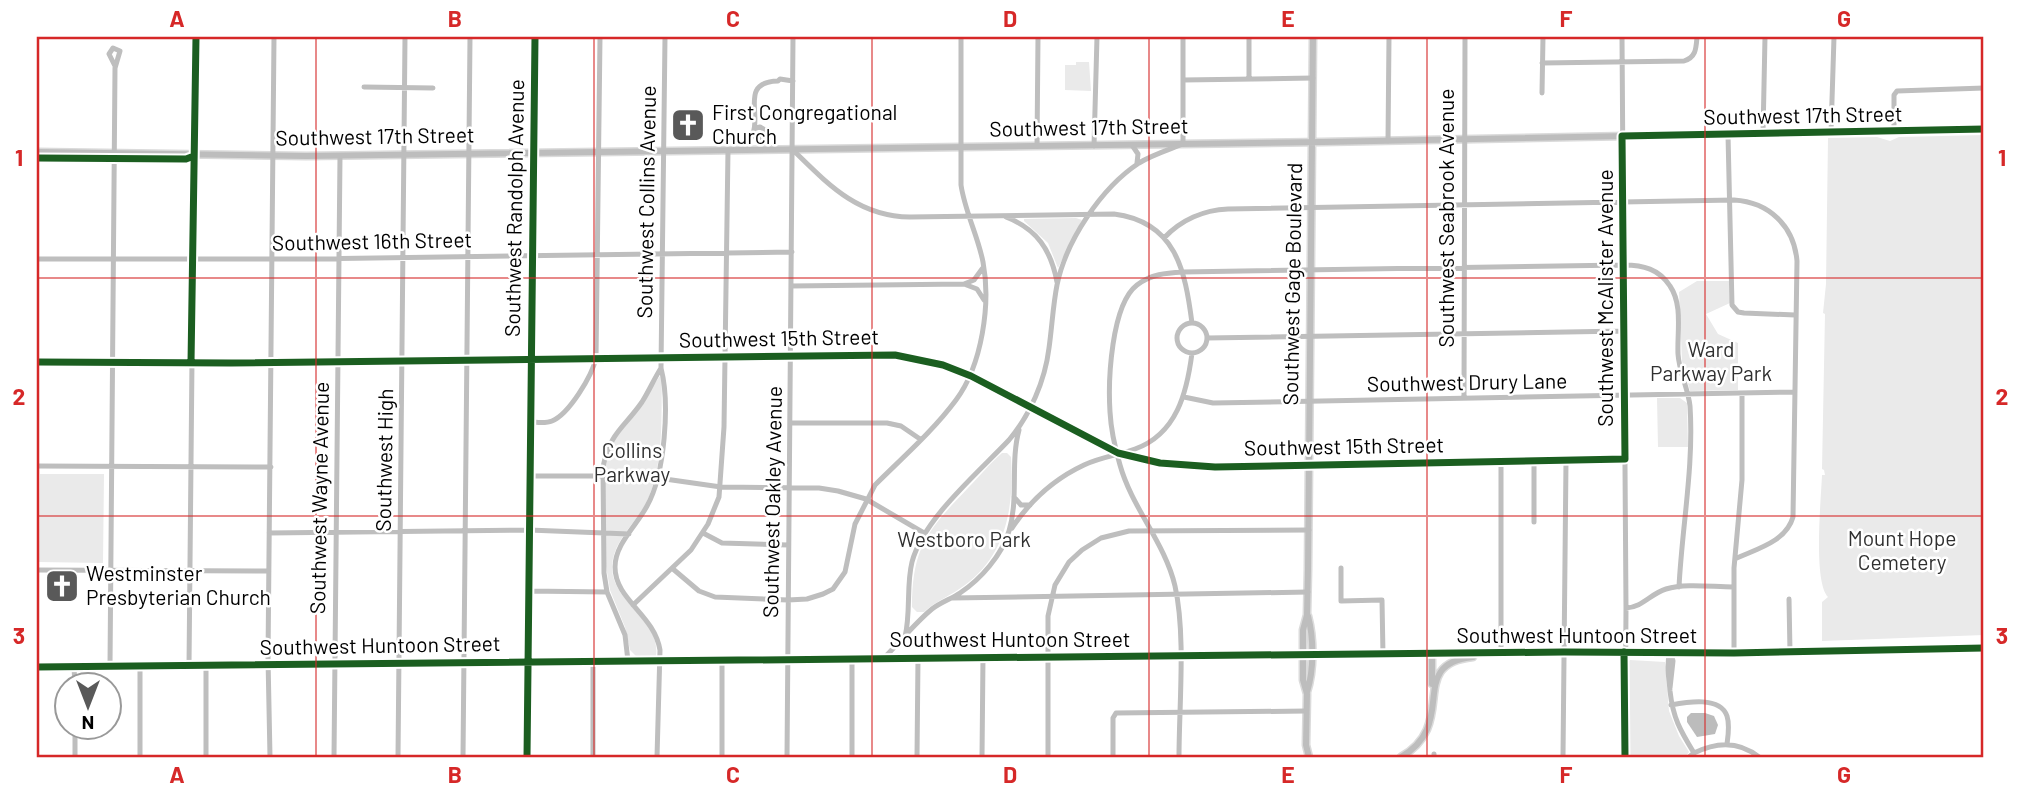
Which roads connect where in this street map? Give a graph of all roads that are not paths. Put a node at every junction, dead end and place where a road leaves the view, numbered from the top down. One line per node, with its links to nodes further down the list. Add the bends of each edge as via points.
1 (274, 37): 58 (street)
2 (405, 37): 29 (street, Southwest High)
3 (470, 37): 54 (street)
4 (535, 37): 53 (street, Southwest Randolph Avenue)
5 (600, 37): 52 (street)
6 (665, 37): 50 (street, Southwest Collins Avenue)
7 (793, 37): 27 (street, Southwest Oakley Avenue)
8 (961, 37): 47 (street)
9 (1038, 37): 46 (street)
10 (1097, 37): 44 (street)
11 (1183, 37): 26 (street)
12 (1249, 37): 24 (street)
13 (1313, 37): 25 (main road, Southwest Gage Boulevard)
14 (1389, 37): 41 (street)
15 (1465, 37): 40 (street, Southwest Seabrook Avenue)
16 (1543, 37): 22 (street)
17 (1622, 37): 21 (street, Southwest McAlister Avenue)
18 (1697, 37): 21 (street, via 1696,52 1686,61)
19 (1765, 37): 37 (street)
20 (1834, 37): 36 (street)
21 (1622, 62): 22 (street); 39 (street, Southwest McAlister Avenue)
22 (1542, 63): 32 (street)
23 (115, 66): 55 (street)
24 (1249, 78): 25 (street); 26 (street)
25 (1313, 78): 42 (main road, Southwest Gage Boulevard)
26 (1183, 79): 43 (street)
27 (793, 81): 33 (street, via 765,82 756,90); 49 (street, Southwest Oakley Avenue)
28 (364, 87): 29 (street)
29 (404, 88): 30 (street); 56 (street, Southwest High)
30 (433, 88)
31 (1984, 88): 35 (street, via 1897,91)
32 (1542, 93)
33 (756, 128)
34 (1984, 130): 35 (main road, Southwest 17th Street)
35 (1894, 131): 36 (main road, Southwest 17th Street)
36 (1831, 132): 37 (main road, Southwest 17th Street)
37 (1763, 134): 38 (main road, Southwest 17th Street)
38 (1728, 135): 39 (main road, Southwest 17th Street); 62 (street)
39 (1622, 136): 40 (main road, Southwest 17th Street); 63 (street, Southwest McAlister Avenue)
40 (1464, 139): 41 (main road, Southwest 17th Street); 64 (street, Southwest Seabrook Avenue)
41 (1388, 141): 42 (main road, Southwest 17th Street)
42 (1312, 142): 43 (main road, Southwest 17th Street); 65 (main road, Southwest Gage Boulevard)
43 (1182, 144): 45 (main road, Southwest 17th Street); 61 (street)
44 (1094, 145): 45 (main road, Southwest 17th Street); 46 (main road, Southwest 17th Street)
45 (1132, 145): 61 (street, via 1138,154)
46 (1037, 146): 47 (main road, Southwest 17th Street)
47 (961, 147): 49 (main road, Southwest 17th Street); 67 (street, via 961,185)
48 (728, 150): 49 (main road, Southwest 17th Street); 50 (main road, Southwest 17th Street); 72 (street)
49 (793, 150): 67 (street, via 837,192 868,210 901,217); 70 (street, Southwest Oakley Avenue)
50 (663, 151): 52 (main road, Southwest 17th Street); 71 (street, Southwest Collins Avenue)
51 (37, 152): 55 (main road, Southwest 17th Street)
52 (598, 152): 53 (main road, Southwest 17th Street); 73 (street)
53 (533, 153): 54 (main road, Southwest 17th Street); 74 (street, Southwest Randolph Avenue)
54 (469, 154): 56 (main road, Southwest 17th Street); 75 (street)
55 (114, 155): 57 (main road, Southwest 17th Street); 60 (main road, Southwest 17th Street); 79 (street)
56 (404, 155): 59 (main road, Southwest 17th Street); 76 (street, Southwest High)
57 (194, 156): 58 (main road, Southwest 17th Street); 80 (street)
58 (273, 156): 59 (main road, Southwest 17th Street); 81 (street)
59 (340, 156): 77 (street, Southwest Wayne Avenue)
60 (37, 158)
61 (1136, 165): 66 (street)
62 (1729, 200): 63 (street); 91 (street, via 1767,209 1790,234 1797,261); 91 (street, via 1734,308 1741,313)
63 (1623, 202): 64 (street); 83 (street, Southwest McAlister Avenue)
64 (1465, 206): 65 (street); 84 (street, Southwest Seabrook Avenue)
65 (1311, 208): 69 (street, via 1216,210 1188,220); 85 (main road, Southwest Gage Boulevard)
66 (1088, 215): 68 (street); 69 (street, via 1133,218); 88 (street)
67 (969, 216): 68 (street); 82 (street)
68 (1003, 216): 88 (street, via 1025,225 1042,241 1053,261)
69 (1164, 238): 86 (street)
70 (792, 252): 72 (street, Southwest 16th Street); 89 (street, Southwest Oakley Avenue)
71 (662, 253): 72 (street, Southwest 16th Street); 73 (street, Southwest 16th Street); 99 (street, Southwest Collins Avenue)
72 (727, 253): 100 (street)
73 (597, 254): 74 (street, Southwest 16th Street); 101 (street)
74 (532, 255): 75 (street, Southwest 16th Street); 102 (street, Southwest Randolph Avenue)
75 (468, 256): 76 (street, Southwest 16th Street); 103 (street)
76 (403, 257): 77 (street, Southwest 16th Street); 105 (street, Southwest High)
77 (338, 258): 81 (street, Southwest 16th Street); 104 (street, Southwest Wayne Avenue)
78 (37, 259): 79 (street, Southwest 16th Street)
79 (113, 259): 80 (street, Southwest 16th Street); 107 (street)
80 (192, 259): 81 (street, Southwest 16th Street); 109 (street)
81 (272, 259): 108 (street)
82 (983, 262): 87 (street, via 980,274); 90 (street)
83 (1624, 265): 84 (street); 93 (street, Southwest McAlister Avenue); 114 (street, via 1654,271 1673,290)
84 (1465, 268): 85 (street); 94 (street, Southwest Seabrook Avenue)
85 (1310, 271): 86 (street); 95 (main road, Southwest Gage Boulevard)
86 (1182, 272): 92 (street); 125 (street, via 1144,280 1122,306 1110,395)
87 (964, 284): 89 (street); 90 (street, via 977,289)
88 (1057, 284): 119 (street, via 1047,362)
89 (792, 286): 98 (street, Southwest Oakley Avenue)
90 (986, 303): 111 (street)
91 (1795, 315): 112 (street)
92 (1192, 323): 96 (street, via 1203,328); 97 (street, via 1181,327 1177,338 1182,349)
93 (1624, 331): 94 (street); 115 (street, Southwest McAlister Avenue)
94 (1465, 334): 95 (street); 117 (street, Southwest Seabrook Avenue)
95 (1309, 336): 96 (street); 118 (main road, Southwest Gage Boulevard)
96 (1207, 338): 97 (street, via 1201,349)
97 (1192, 353): 116 (street)
98 (791, 356): 100 (street, Southwest 15th Street); 111 (street, Southwest 15th Street, via 895,355); 121 (street, Southwest Oakley Avenue)
99 (661, 357): 100 (street, Southwest 15th Street); 101 (street, Southwest 15th Street); 110 (street, Southwest Collins Avenue)
100 (725, 357): 139 (street)
101 (596, 358): 102 (street, Southwest 15th Street); 120 (street, via 591,375 564,412 550,422)
102 (531, 359): 103 (street, Southwest 15th Street); 120 (street, Southwest Randolph Avenue)
103 (467, 360): 105 (street, Southwest 15th Street); 145 (street)
104 (337, 361): 105 (street, Southwest 15th Street); 108 (street, Southwest 15th Street); 151 (street, Southwest Wayne Avenue)
105 (402, 361): 148 (street, Southwest High)
106 (37, 362): 107 (street, Southwest 15th Street)
107 (112, 362): 109 (street, Southwest 15th Street); 132 (street)
108 (271, 362): 109 (street, Southwest 15th Street); 135 (street)
109 (191, 363): 133 (street)
110 (661, 368): 137 (street, via 613,436); 138 (street, Southwest Collins Avenue, via 663,452)
111 (971, 376): 119 (street, Southwest 15th Street); 123 (street)
112 (1795, 392): 113 (street, Southwest Drury Lane); 158 (street, via 1791,522 1780,538)
113 (1742, 393): 114 (street, Southwest Drury Lane); 158 (street, via 1742,480)
114 (1687, 394): 115 (street, Southwest Drury Lane); 166 (street, via 1689,465)
115 (1624, 395): 117 (street, Southwest Drury Lane); 127 (street, Southwest McAlister Avenue)
116 (1184, 397): 118 (street, Southwest Drury Lane, via 1213,403); 125 (street, via 1169,425 1153,440)
117 (1464, 398): 118 (street, Southwest Drury Lane)
118 (1308, 402): 134 (main road, Southwest Gage Boulevard)
119 (1030, 408): 122 (street); 125 (street, Southwest 15th Street)
120 (529, 422): 136 (street, Southwest Randolph Avenue)
121 (790, 423): 123 (street, via 887,423); 140 (street, Southwest Oakley Avenue)
122 (1019, 428): 124 (street); 126 (street)
123 (920, 439): 142 (street)
124 (998, 452): 126 (street, via 1008,451); 154 (street)
125 (1118, 453): 134 (street, Southwest 15th Street, via 1200,467); 143 (street, via 1062,477); 150 (street)
126 (1014, 457): 141 (street)
127 (1625, 459): 129 (street, Southwest 15th Street); 179 (street, Southwest McAlister Avenue)
128 (1534, 461): 129 (street, Southwest 15th Street); 130 (street, Southwest 15th Street); 144 (street)
129 (1566, 461): 183 (street)
130 (1501, 462): 134 (street, Southwest 15th Street); 188 (street)
131 (37, 466): 132 (street)
132 (111, 466): 133 (street); 162 (street)
133 (191, 466): 135 (street); 163 (street)
134 (1309, 466): 147 (main road, Southwest Gage Boulevard)
135 (271, 467): 152 (street)
136 (530, 476): 137 (street); 146 (street, Southwest Randolph Avenue)
137 (603, 476): 149 (street)
138 (658, 478): 139 (street); 156 (street, Southwest Collins Avenue)
139 (720, 487): 140 (street); 153 (street)
140 (789, 489): 142 (street, via 829,489); 157 (street, Southwest Oakley Avenue)
141 (1014, 497): 143 (street, via 1021,505); 155 (street)
142 (866, 499): 154 (street); 176 (street, via 839,583 823,594)
143 (1030, 505): 155 (street)
144 (1534, 522)
145 (465, 530): 146 (street); 148 (street); 206 (street)
146 (530, 530): 149 (street); 168 (street, Southwest Randolph Avenue)
147 (1309, 530): 150 (street); 170 (main road, Southwest Gage Boulevard)
148 (400, 531): 151 (street); 205 (street, Southwest High)
149 (602, 531): 156 (street); 169 (street)
150 (1151, 531): 171 (street); 172 (street, via 1119,533 1092,543 1069,562)
151 (335, 532): 152 (street); 207 (street, Southwest Wayne Avenue)
152 (269, 533): 164 (street)
153 (704, 533): 157 (street, via 727,544); 160 (street)
154 (924, 533): 178 (street, via 910,571)
155 (1009, 533): 165 (street)
156 (629, 534): 177 (street, Southwest Collins Avenue, via 618,551 615,571 620,589)
157 (788, 545): 176 (street, Southwest Oakley Avenue)
158 (1735, 559): 167 (street)
159 (1341, 568): 192 (street, via 1341,601 1382,600)
160 (673, 569): 176 (street, via 699,592 715,597); 177 (street)
161 (37, 570): 162 (street)
162 (111, 570): 163 (street); 209 (street)
163 (190, 570): 164 (street); 211 (street)
164 (269, 571): 208 (street)
165 (976, 580): 173 (street, via 974,590); 174 (street)
166 (1679, 587): 167 (street); 179 (street, via 1662,590 1641,606)
167 (1734, 587): 189 (street)
168 (528, 591): 169 (street); 204 (street, Southwest Randolph Avenue)
169 (607, 592): 203 (street, via 622,626)
170 (1308, 592): 171 (street); 191 (main road, Southwest Gage Boulevard, via 1303,630)
171 (1176, 593): 172 (street); 193 (street)
172 (1051, 595): 173 (street); 195 (street)
173 (983, 596): 174 (street)
174 (951, 598): 180 (street)
175 (1789, 599): 186 (street)
176 (788, 600): 199 (street, Southwest Oakley Avenue)
177 (633, 605): 200 (street, Southwest Collins Avenue, via 657,636)
178 (908, 605): 180 (street, via 914,613); 181 (street)
179 (1626, 608): 184 (street, Southwest McAlister Avenue)
180 (927, 614): 181 (street)
181 (905, 637): 197 (street)
182 (1984, 648): 186 (main road, Southwest Huntoon Street)
183 (1564, 652): 184 (main road, Southwest Huntoon Street); 188 (main road, Southwest Huntoon Street); 245 (street)
184 (1624, 652): 185 (main road, Southwest Huntoon Street); 246 (street, Southwest McAlister Avenue)
185 (1670, 652): 189 (main road, Southwest Huntoon Street); 216 (street)
186 (1790, 652): 189 (main road, Southwest Huntoon Street)
187 (1488, 653): 188 (main road, Southwest Huntoon Street); 190 (main road, Southwest Huntoon Street); 217 (main road, via 1457,659 1442,668 1435,682)
188 (1501, 653)
189 (1734, 653)
190 (1432, 654): 192 (main road, Southwest Huntoon Street); 217 (main road)
191 (1307, 655): 192 (main road, Southwest Huntoon Street); 193 (main road, Southwest Huntoon Street); 218 (main road, Southwest Gage Boulevard, via 1303,680)
192 (1383, 655)
193 (1180, 656): 195 (main road, Southwest Huntoon Street); 219 (street)
194 (983, 657): 195 (main road, Southwest Huntoon Street); 198 (main road, Southwest Huntoon Street); 238 (street)
195 (1048, 657): 239 (street)
196 (852, 658): 197 (main road, Southwest Huntoon Street); 199 (main road, Southwest Huntoon Street); 236 (street)
197 (884, 658): 198 (main road, Southwest Huntoon Street)
198 (918, 658): 237 (street)
199 (786, 659): 201 (main road, Southwest Huntoon Street); 235 (street, Southwest Oakley Avenue)
200 (658, 660): 201 (main road, Southwest Huntoon Street); 203 (main road, Southwest Huntoon Street); 233 (street, Southwest Collins Avenue)
201 (722, 660): 234 (street)
202 (593, 661): 203 (main road, Southwest Huntoon Street); 204 (main road, Southwest Huntoon Street); 232 (street)
203 (628, 661)
204 (528, 662): 206 (main road, Southwest Huntoon Street); 231 (street, Southwest Randolph Avenue)
205 (398, 663): 206 (main road, Southwest Huntoon Street); 207 (main road, Southwest Huntoon Street); 229 (street, Southwest High)
206 (463, 663): 230 (street)
207 (334, 664): 208 (main road, Southwest Huntoon Street); 228 (street, Southwest Wayne Avenue)
208 (269, 665): 212 (main road, Southwest Huntoon Street); 227 (street)
209 (110, 666): 210 (main road, Southwest Huntoon Street); 214 (main road, Southwest Huntoon Street)
210 (140, 666): 211 (main road, Southwest Huntoon Street); 225 (street)
211 (189, 666): 212 (main road, Southwest Huntoon Street)
212 (206, 666): 226 (street)
213 (37, 667): 214 (main road, Southwest Huntoon Street)
214 (75, 667): 215 (street)
215 (75, 672)
216 (1671, 705): 220 (street, via 1718,706 1728,720); 223 (street)
217 (1434, 707): 222 (main road, via 1429,728)
218 (1306, 711): 219 (street); 221 (main road, Southwest Gage Boulevard)
219 (1179, 712): 240 (street, via 1115,714); 241 (street)
220 (1727, 744): 223 (street); 247 (street)
221 (1306, 745): 242 (main road, Southwest Gage Boulevard); 243 (main road, Southwest Gage Boulevard)
222 (1418, 745): 224 (main road); 244 (main road)
223 (1692, 755)
224 (1417, 756)
225 (140, 757)
226 (206, 757)
227 (270, 757)
228 (334, 757)
229 (398, 757)
230 (463, 757)
231 (527, 757)
232 (593, 757)
233 (657, 757)
234 (722, 757)
235 (787, 757)
236 (852, 757)
237 (917, 757)
238 (982, 757)
239 (1048, 757)
240 (1113, 757)
241 (1179, 757)
242 (1302, 757)
243 (1309, 757)
244 (1401, 757)
245 (1563, 757)
246 (1625, 757)
247 (1759, 757)

